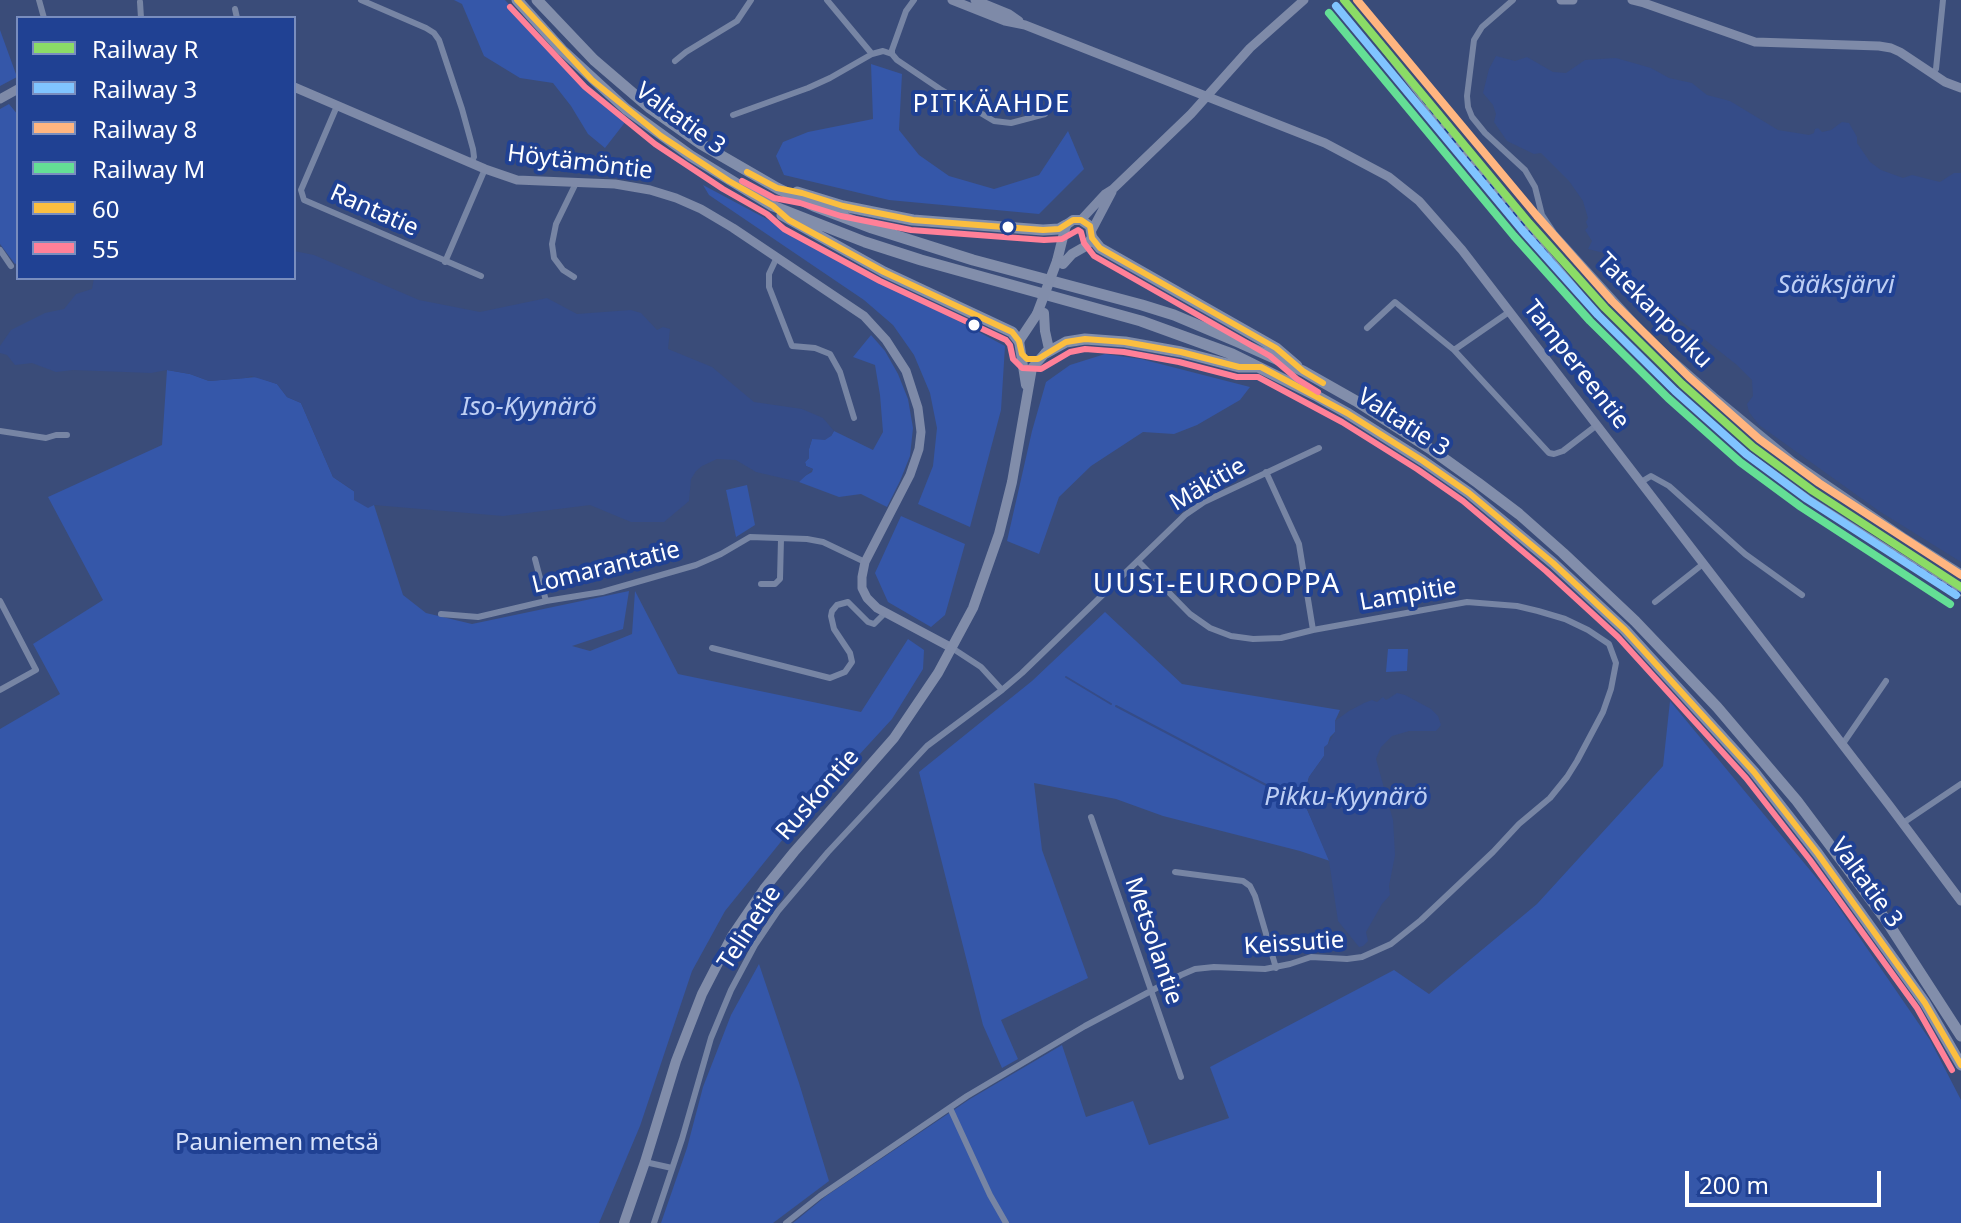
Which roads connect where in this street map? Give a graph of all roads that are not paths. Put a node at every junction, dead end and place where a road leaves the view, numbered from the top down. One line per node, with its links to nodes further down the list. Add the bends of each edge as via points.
1 (361, 0): 32 (street, via 426,28 439,40 473,149)
2 (517, 0): 37 (highway, Valtatie 3, via 626,109)
3 (537, 0): 35 (highway, Valtatie 3, via 650,108)
4 (751, 0): 24 (street, via 737,21)
5 (827, 0): 22 (street)
6 (907, 0): 19 (street)
7 (914, 0): 19 (street)
8 (952, 0): 17 (main road, Tampereentie)
9 (975, 0): 17 (main road, Tampereentie)
10 (1513, 0): 70 (street, Tatekanpolku, via 1474,40 1468,107 1485,133 1525,170 1554,233 1651,340 1715,396 1794,461)
11 (1561, 0): 12 (main road)
12 (1573, 0)
13 (1632, 0): 25 (main road, via 1755,42 1891,48)
14 (1943, 0): 25 (street)
15 (140, 2): 20 (street)
16 (1302, 2): 28 (main road)
17 (993, 7): 28 (main road, Tampereentie, via 1025,25)
18 (235, 9): 21 (street)
19 (906, 11): 23 (street)
20 (141, 16)
21 (237, 16)
22 (872, 54): 23 (street); 31 (street, via 808,88)
23 (892, 54): 30 (street, via 994,121 1011,123)
24 (675, 61)
25 (1933, 74): 27 (main road)
26 (296, 88): 29 (main road, Höytämöntie)
27 (1961, 88)
28 (1206, 97): 36 (main road); 48 (main road, Tampereentie, via 1325,143 1389,177 1441,224)
29 (337, 106): 32 (main road, Höytämöntie); 43 (street, Rantatie, via 301,190 304,200)
30 (1045, 114)
31 (733, 115)
32 (471, 163): 33 (main road, Höytämöntie)
33 (485, 169): 34 (main road, Höytämöntie, via 517,180); 43 (street)
34 (576, 183): 42 (main road, Höytämöntie, via 623,185 676,198); 47 (street, via 552,244 554,258)
35 (777, 188): 39 (highway, via 913,220 1043,230); 56 (highway, Valtatie 3, via 846,219 927,246 1174,315)
36 (1113, 189): 38 (main road); 40 (main road)
37 (773, 206): 51 (highway, via 789,220 1012,332); 55 (highway, Valtatie 3, via 921,260 1141,321)
38 (1081, 220): 39 (main road); 40 (main road)
39 (1066, 225): 44 (main road)
40 (1092, 234): 44 (main road, via 1086,246); 56 (highway, via 1100,248 1276,348)
41 (0, 250): 45 (street)
42 (777, 257): 58 (street, via 769,287 792,346 830,354); 68 (main road, Höytämöntie, via 864,316 894,350 915,395 919,449)
43 (445, 262): 46 (street, Rantatie)
44 (1060, 263): 49 (main road, bridge)
45 (11, 266)
46 (481, 276)
47 (574, 277)
48 (1509, 312): 52 (street); 59 (main road, Tampereentie)
49 (1041, 314): 51 (main road); 54 (main road, via 1049,344)
50 (1367, 328): 52 (street, via 1395,302)
51 (1019, 341): 53 (main road, Ruskontie)
52 (1454, 350): 59 (street, via 1549,453 1563,451)
53 (1022, 354): 54 (main road, via 1033,360); 57 (main road, Ruskontie)
54 (1044, 355): 55 (highway, via 1066,342 1085,339); 57 (main road, Ruskontie, via 1032,368)
55 (1261, 367): 96 (highway, Valtatie 3, via 1435,469 1508,525 1625,630 1754,772 1809,842 1925,1003)
56 (1303, 371): 95 (highway, Valtatie 3, via 1478,483 1635,621 1797,801 1886,920)
57 (1027, 390): 83 (main road, Ruskontie, via 999,534 973,608)
58 (854, 418)
59 (1597, 425): 64 (main road, Tampereentie)
60 (0, 431): 61 (street, via 46,438)
61 (67, 435)
62 (1319, 448): 63 (street, Mäkitie)
63 (1266, 472): 67 (street, Mäkitie, via 1185,515); 80 (street, via 1299,544)
64 (1641, 482): 69 (main road, Tampereentie); 72 (street, via 1651,476 1669,486 1745,554)
65 (781, 539): 68 (street, Lomarantatie, via 823,542); 71 (street, via 780,579); 74 (street, Lomarantatie, via 750,537 676,572)
66 (535, 559): 74 (street)
67 (1138, 561): 80 (street, Lampitie, via 1210,628 1253,639); 86 (street, Mäkitie)
68 (865, 562): 76 (main road, via 864,593)
69 (1703, 564): 75 (street); 87 (main road, Tampereentie)
70 (1961, 572)
71 (761, 584)
72 (1802, 595)
73 (0, 601): 78 (street)
74 (546, 601): 77 (street, Lomarantatie, via 478,617)
75 (1655, 602)
76 (886, 612): 82 (street, via 874,624 848,602 837,605 831,616 834,629 852,662 830,678); 83 (main road)
77 (441, 614)
78 (8, 615): 79 (street); 85 (street, via 36,670)
79 (0, 619)
80 (1313, 630): 81 (street, Lampitie, via 1467,602 1517,606 1565,619)
81 (1609, 644): 93 (street, Keissutie, via 1616,663 1603,712 1550,798 1391,944 1362,957 1311,957)
82 (712, 648)
83 (952, 648): 86 (street, via 981,667); 99 (main road, Ruskontie, via 894,738 794,852 732,936 676,1061)
84 (1886, 681): 87 (street)
85 (0, 690)
86 (1002, 690): 100 (street, Telinetie, via 927,746 778,911 731,990 711,1038)
87 (1842, 745): 90 (main road, Tampereentie)
88 (1961, 784): 90 (street)
89 (1091, 817): 94 (street, Metsolantie)
90 (1903, 823): 92 (main road, Tampereentie)
91 (1175, 872): 93 (street, via 1250,886)
92 (1961, 901)
93 (1276, 968): 94 (street, Keissutie, via 1195,969)
94 (1151, 992): 97 (street, Metsolantie); 98 (street, Keissutie)
95 (1961, 1036)
96 (1961, 1065)
97 (1181, 1077)
98 (950, 1108): 103 (street, Keissutie); 104 (street)
99 (645, 1162): 100 (street); 101 (main road, Ruskontie)
100 (672, 1168): 102 (street, Telinetie)
101 (624, 1223)
102 (654, 1223)
103 (786, 1223)
104 (1006, 1223)

